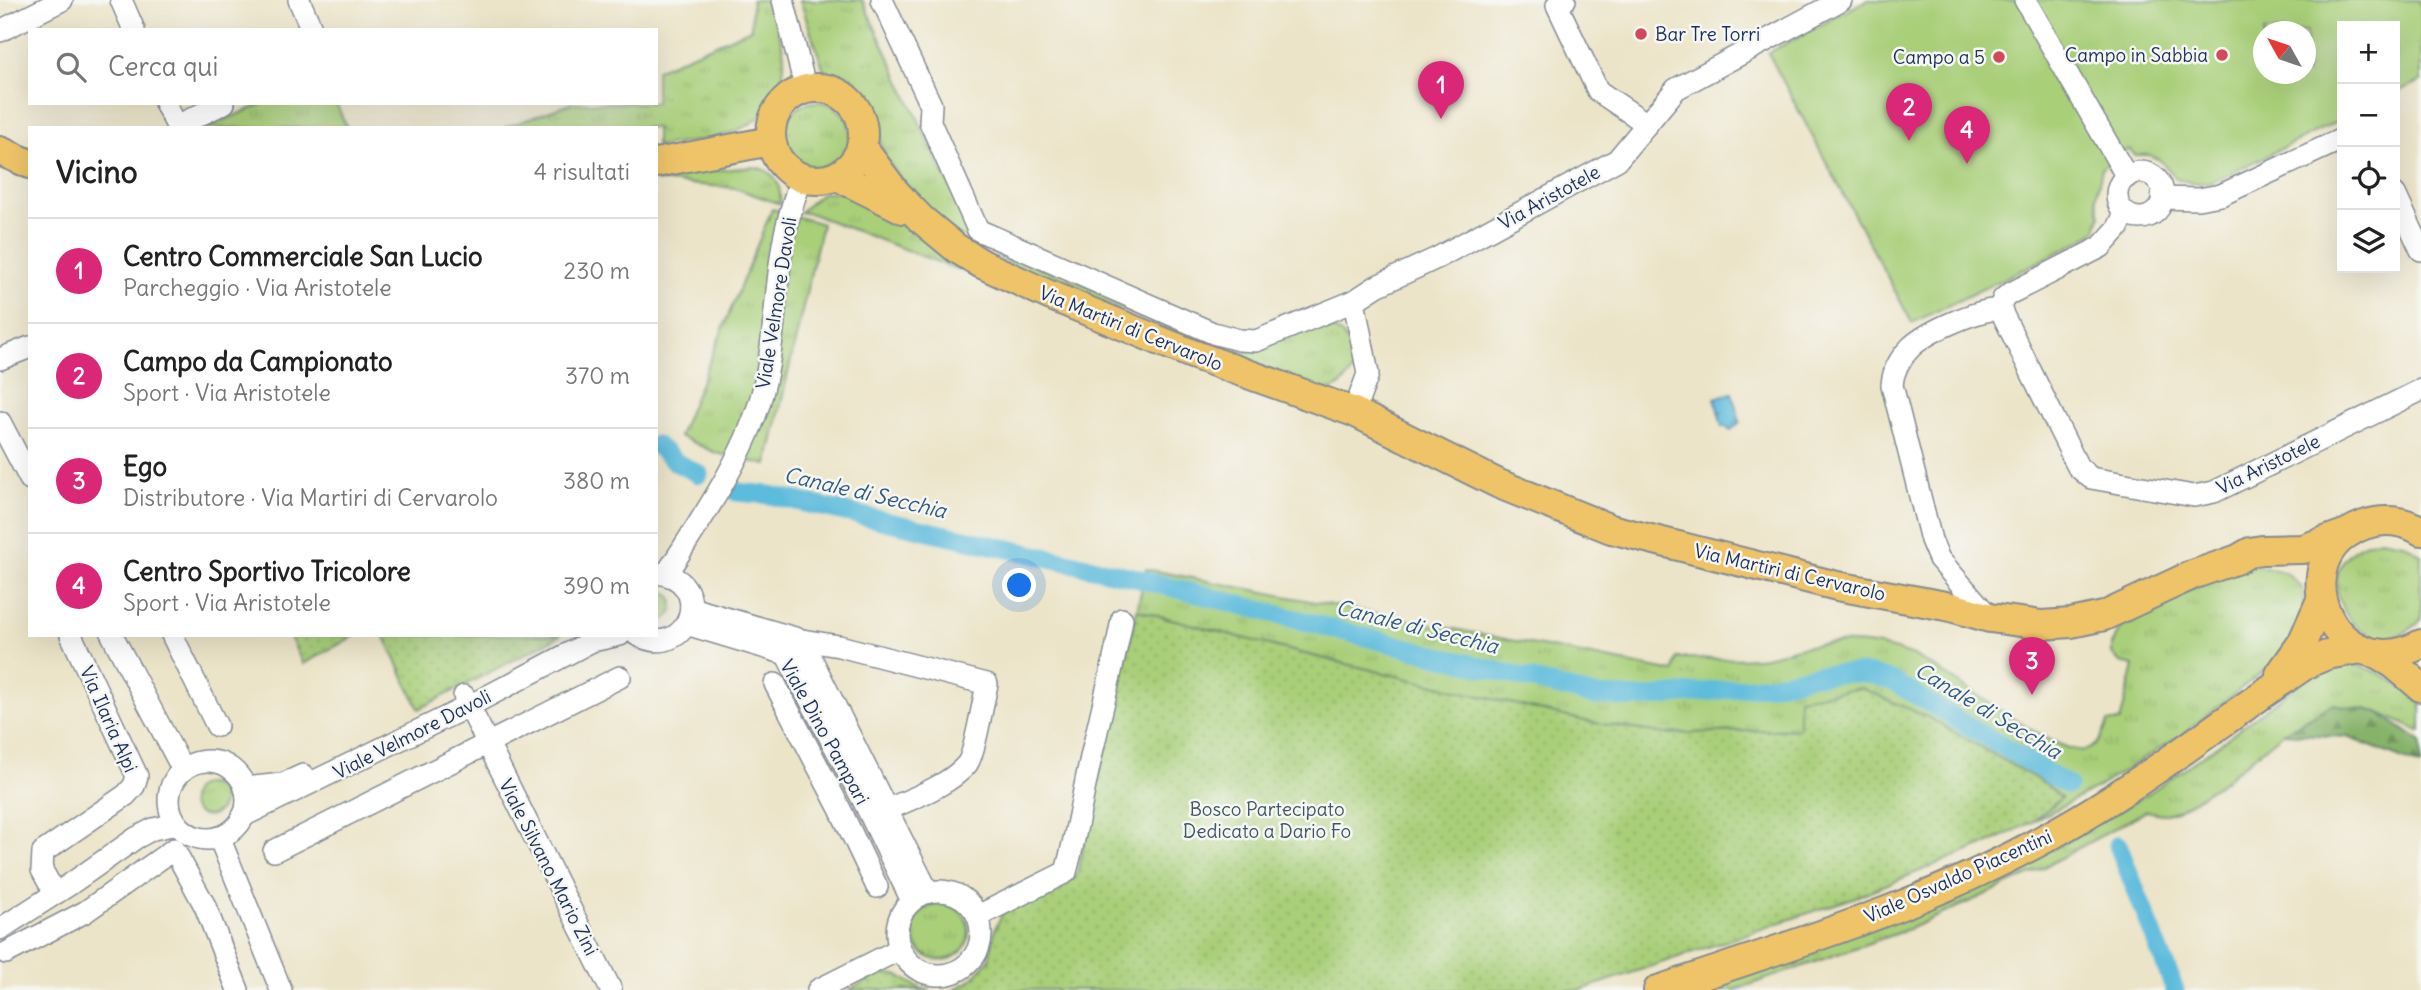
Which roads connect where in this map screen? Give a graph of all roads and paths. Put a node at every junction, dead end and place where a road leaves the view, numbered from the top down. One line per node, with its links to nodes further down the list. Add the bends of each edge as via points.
1 (62, 0): 11 (street)
2 (121, 0): 9 (street)
3 (299, 0): 10 (street)
4 (783, 0): 12 (street)
5 (882, 0): 33 (street, Via Martiri di Cervarolo, via 931,105 930,122 978,230 1213,333 1239,340 1256,341)
6 (1565, 0): 15 (street, via 1556,5 1598,91)
7 (1841, 0): 15 (street, Via Aristotele, via 1676,89)
8 (2025, 0): 25 (street)
9 (133, 28)
10 (311, 28)
11 (0, 31)
12 (806, 90): 18 (main road, via 783,103 775,115); 20 (main road, Via Martiri di Cervarolo, via 832,91 854,107 863,132)
13 (220, 105): 17 (street)
14 (168, 110): 16 (street)
15 (1647, 124): 32 (street, Via Aristotele, via 1617,160)
16 (177, 126)
17 (177, 126)
18 (771, 141): 23 (main road); 26 (main road, via 781,164)
19 (2337, 141): 27 (street, via 2221,195)
20 (862, 146): 24 (main road, via 852,163); 30 (main road, Via Martiri di Cervarolo)
21 (0, 151): 22 (main road)
22 (28, 163)
23 (658, 163)
24 (836, 176): 26 (main road); 30 (main road, Via Martiri di Cervarolo)
25 (2127, 177): 27 (street, via 2141,172 2154,178); 29 (street, via 2117,194)
26 (802, 178): 44 (street, Viale Velmore Davoli, via 785,236 762,395 713,500)
27 (2162, 198): 29 (street, via 2157,211 2145,218)
28 (2400, 205): 31 (street)
29 (2125, 213): 34 (street, via 2101,247 2009,294)
30 (921, 219): 38 (main road, Via Martiri di Cervarolo, via 982,264 1049,295 1192,354)
31 (2421, 250)
32 (1439, 257): 33 (street, Via Martiri di Cervarolo)
33 (1354, 301): 38 (street, via 1368,374)
34 (2000, 309): 37 (street, Via Aristotele, via 2078,467 2091,478 2194,496 2214,492); 47 (street, via 1975,313 1916,343 1897,366 1892,385 1931,540 1939,559)
35 (28, 348): 36 (street)
36 (0, 359)
37 (2421, 390)
38 (1354, 412): 47 (main road, Via Martiri di Cervarolo, via 1499,484 1611,529 1837,586)
39 (0, 422): 40 (street)
40 (28, 475)
41 (2414, 524): 42 (main road, Via Martiri di Cervarolo, via 2381,521)
42 (2350, 532): 43 (main road, Via Martiri di Cervarolo, via 2316,546 2262,550); 45 (main road, Viale Osvaldo Piacentini, via 2327,558)
43 (2238, 559): 45 (main road, Via Martiri di Cervarolo, via 2295,569); 47 (main road, Via Martiri di Cervarolo, via 2104,616 2042,625)
44 (661, 573): 46 (street, Viale Velmore Davoli, via 686,588)
45 (2321, 596): 57 (main road, via 2335,630 2352,645); 61 (main road, Viale Osvaldo Piacentini, via 2302,643)
46 (689, 616): 54 (street, via 676,636 665,640); 55 (street, Viale Dino Pampari); 67 (street, Viale Dino Pampari, via 786,654)
47 (1990, 618)
48 (1122, 619): 79 (street, via 1066,872)
49 (72, 637): 75 (street, Via Ilaria Alpi, via 136,776 125,796 43,852)
50 (113, 637): 65 (street)
51 (173, 637): 63 (street)
52 (577, 637): 62 (street, Viale Velmore Davoli)
53 (611, 637): 62 (street, Viale Velmore Davoli, via 592,641)
54 (641, 637)
55 (802, 640): 70 (street, Viale Dino Pampari); 70 (street, Viale Dino Pampari, via 987,684 969,762 922,794)
56 (2421, 644): 57 (main road, Viale Osvaldo Piacentini, via 2398,653)
57 (2369, 651): 60 (main road); 61 (main road, Viale Osvaldo Piacentini, via 2327,655)
58 (620, 677): 64 (street)
59 (775, 684): 69 (street)
60 (2421, 687)
61 (2268, 690): 87 (main road, Viale Osvaldo Piacentini, via 2144,779 1997,863 1834,931)
62 (467, 701): 64 (street, Viale Silvano Mario Zini); 66 (street, Viale Velmore Davoli, via 283,784); 71 (street, Viale Velmore Davoli)
63 (217, 726)
64 (488, 743): 74 (street); 85 (street, Viale Silvano Mario Zini)
65 (183, 770): 66 (street, via 196,763 219,762 239,776); 68 (street, via 174,781)
66 (245, 788): 71 (street)
67 (862, 798): 69 (street); 77 (street, Viale Dino Pampari)
68 (169, 803): 72 (street); 75 (street)
69 (840, 809): 76 (street)
70 (886, 810): 77 (street, Viale Dino Pampari)
71 (243, 817): 73 (street)
72 (177, 824): 73 (street, via 197,837); 80 (street, via 136,838)
73 (219, 837): 84 (street)
74 (274, 851)
75 (49, 883): 78 (street)
76 (877, 887)
77 (920, 896): 79 (street, via 952,892); 81 (street, via 903,911 898,923)
78 (0, 914)
79 (978, 916): 81 (street, via 981,943 976,955 956,973 929,975 917,970)
80 (0, 929)
81 (900, 949): 86 (street)
82 (6, 953): 83 (street, via 85,912 174,849 205,906)
83 (238, 990)
84 (281, 990)
85 (611, 990)
86 (818, 990)
87 (1658, 990)

